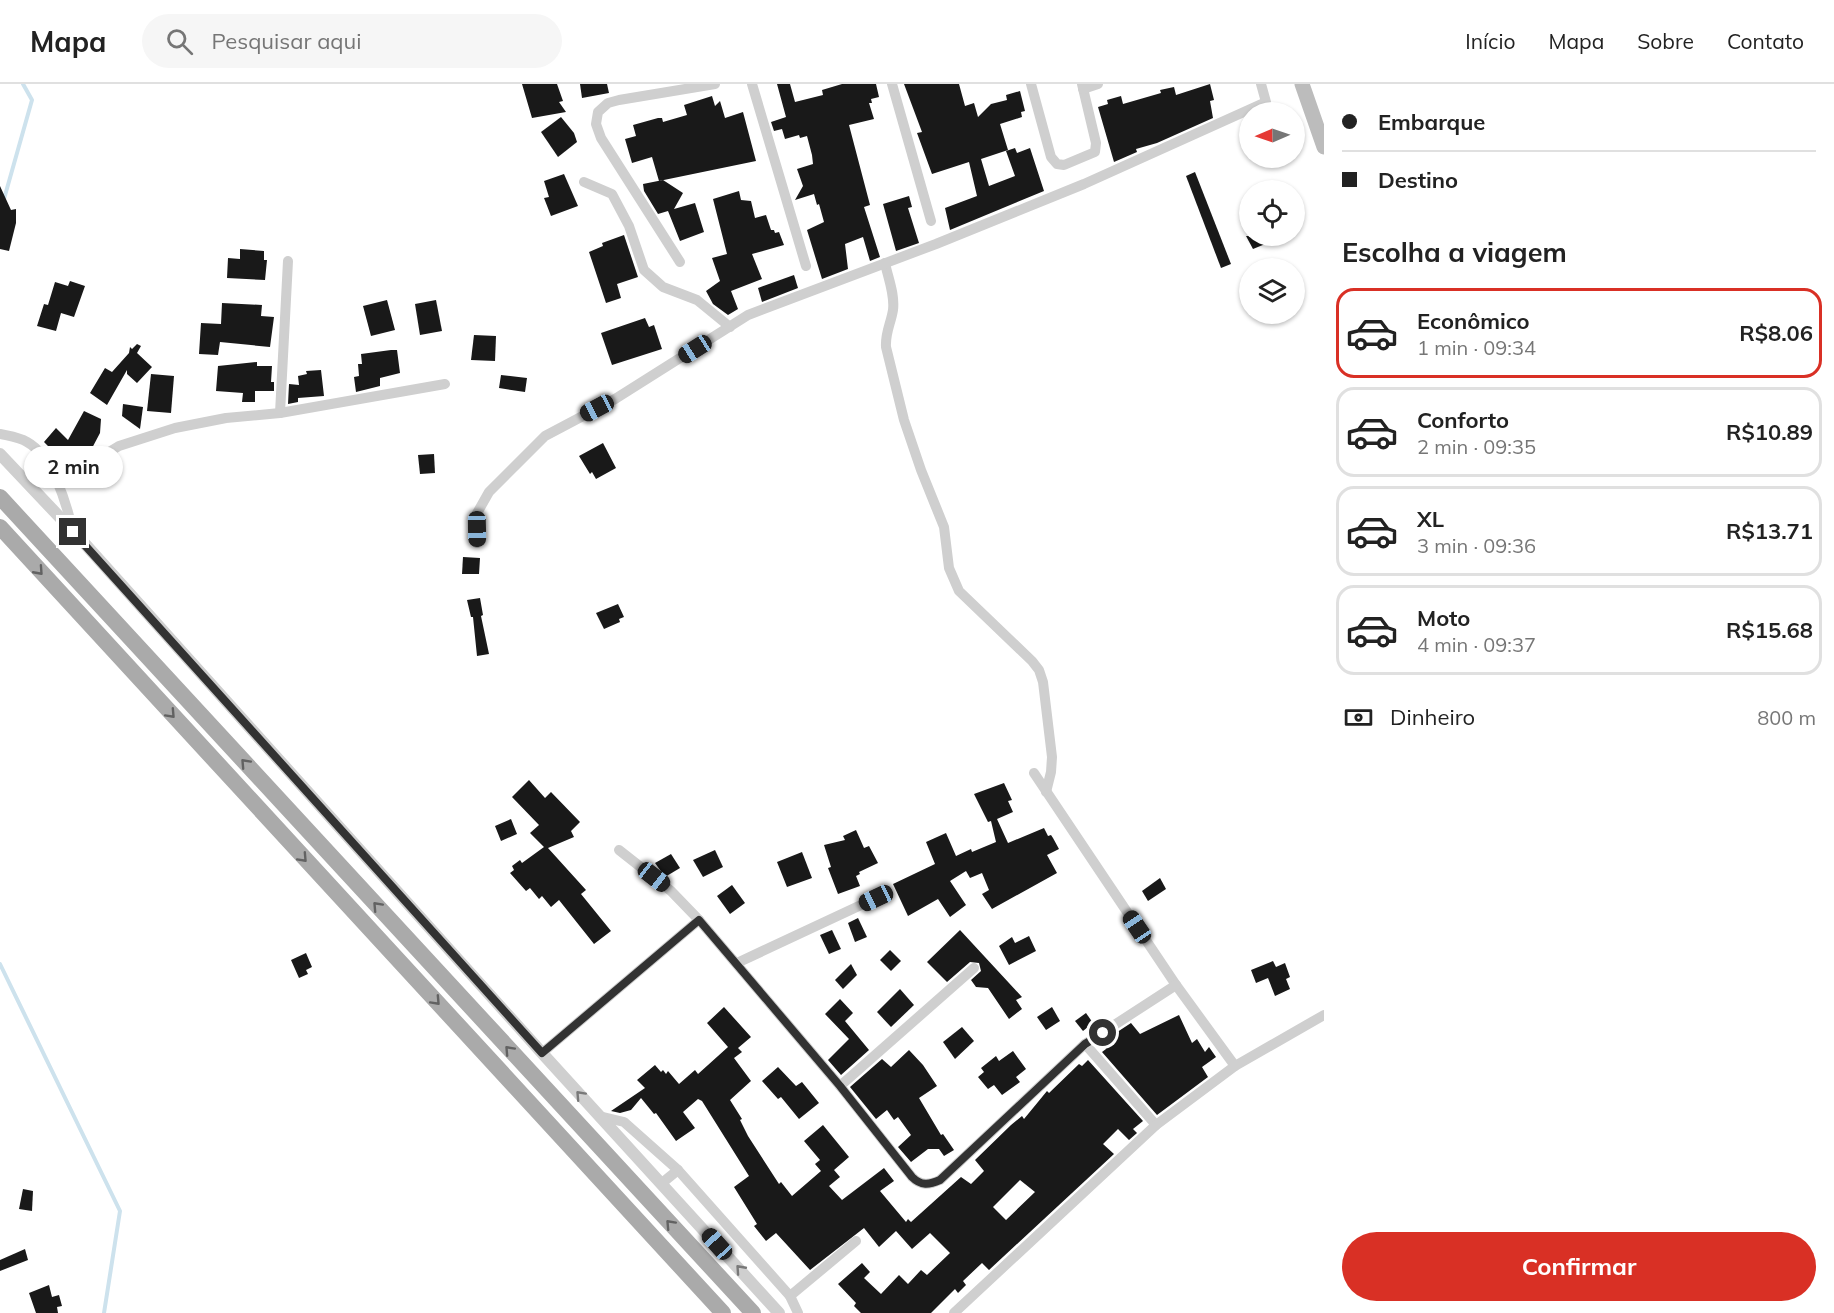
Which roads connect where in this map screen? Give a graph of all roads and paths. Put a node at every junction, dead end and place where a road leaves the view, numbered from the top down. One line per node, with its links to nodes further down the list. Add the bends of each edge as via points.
1 (715, 84): 13 (street, via 619,100 598,112 596,124 601,138)
2 (752, 84): 15 (street)
3 (892, 84): 11 (street)
4 (1031, 84): 8 (street, via 1051,158 1064,165 1095,152)
5 (1098, 84): 8 (street)
6 (1262, 84): 14 (street, via 1266,102 1084,184)
7 (1302, 84): 9 (main road)
8 (1082, 86)
9 (1324, 147)
10 (584, 182): 16 (street, via 612,194 629,226 644,270 663,287 697,300)
11 (931, 221)
12 (288, 261): 18 (street)
13 (680, 262)
14 (885, 263): 16 (street, via 748,315); 27 (street, via 894,299 886,347 904,420 944,527 949,568 959,591 1032,661 1043,682 1052,757)
15 (806, 266)
16 (730, 327): 25 (street, via 615,399 545,436 489,492 476,515)
17 (445, 384): 18 (street)
18 (280, 413): 21 (street, via 226,418 144,436 99,456)
19 (0, 434): 21 (street, via 29,443 40,453)
20 (0, 454): 24 (street)
21 (58, 483): 24 (street)
22 (0, 497): 46 (main road, one-way to 22)
23 (0, 527): 45 (main road, one-way to 45)
24 (73, 532): 36 (street)
25 (477, 543)
26 (1034, 773): 27 (street)
27 (1046, 792): 33 (street)
28 (619, 850): 30 (street, via 671,891)
29 (876, 898): 31 (street)
30 (699, 920): 31 (street); 36 (street)
31 (736, 963): 38 (street)
32 (974, 968): 38 (street)
33 (1176, 985): 35 (street); 37 (street)
34 (1324, 1015): 37 (street)
35 (1085, 1044): 38 (street, via 933,1183 918,1182 912,1177); 40 (street)
36 (542, 1053): 39 (street, one-way to 36)
37 (1234, 1066): 40 (street)
38 (840, 1086)
39 (599, 1116): 41 (street, via 624,1122); 42 (street)
40 (1156, 1125): 49 (street)
41 (678, 1170): 42 (street); 44 (street)
42 (662, 1183): 47 (street, one-way to 42)
43 (856, 1241): 44 (street)
44 (790, 1296): 48 (street)
45 (723, 1313)
46 (753, 1313)
47 (779, 1313)
48 (798, 1313)
49 (954, 1313)

